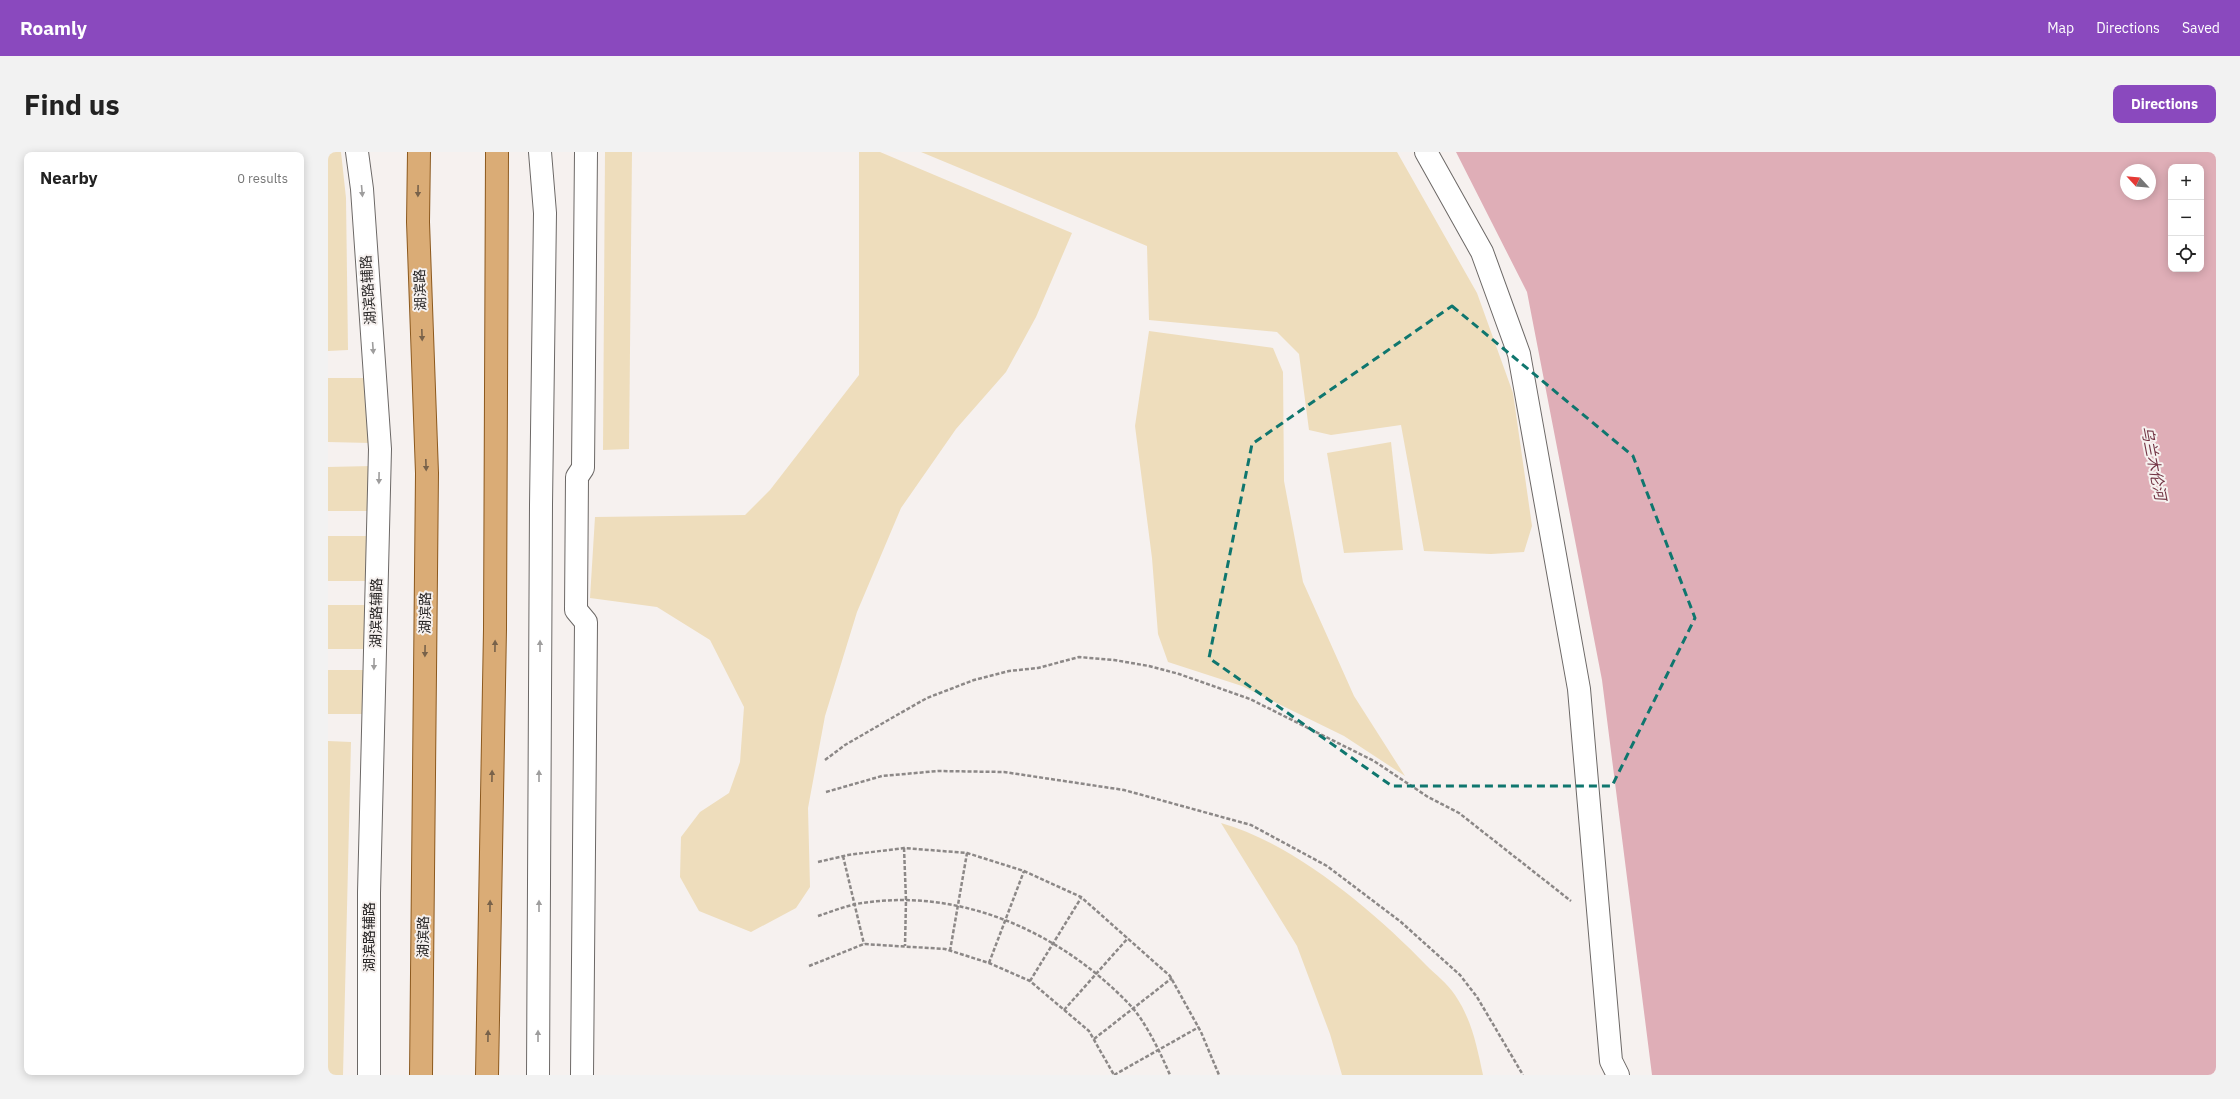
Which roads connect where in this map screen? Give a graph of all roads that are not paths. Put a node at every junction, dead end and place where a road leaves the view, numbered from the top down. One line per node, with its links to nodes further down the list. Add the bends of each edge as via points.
1 (357, 152): 7 (street, 湖滨路辅路, one-way to 7, via 380,449 369,893)
2 (419, 152): 8 (main road, 湖滨路, one-way to 8, via 418,222 427,472)
3 (497, 152): 9 (main road, one-way to 3, via 495,629)
4 (540, 152): 10 (street, one-way to 4, via 545,213)
5 (586, 152): 11 (street, via 583,468 577,477 576,610 586,622)
6 (1426, 152): 12 (street, via 1482,252 1519,354 1579,689 1611,1061)
7 (368, 1075)
8 (421, 1075)
9 (487, 1075)
10 (538, 1075)
11 (582, 1075)
12 (1618, 1075)

